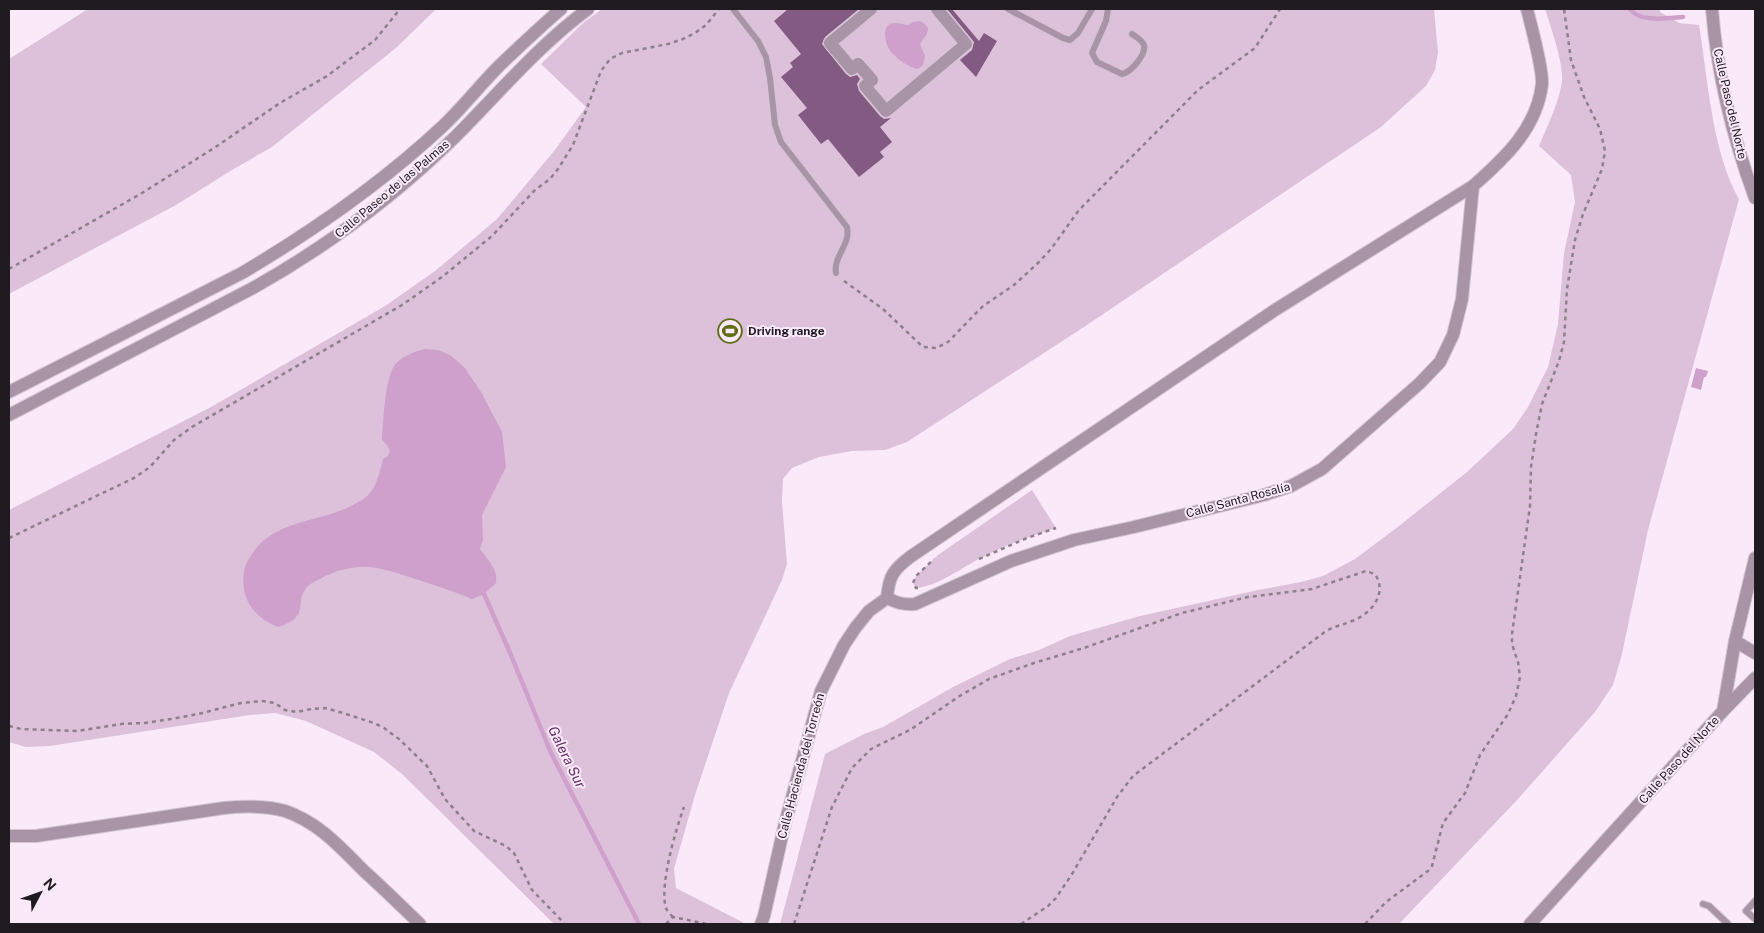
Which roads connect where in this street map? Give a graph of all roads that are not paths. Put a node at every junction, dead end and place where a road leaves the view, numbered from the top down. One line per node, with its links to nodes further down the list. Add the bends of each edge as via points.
1 (561, 9): 15 (street, Calle Paseo de las Palmas, via 500,65 431,136 383,178 344,206 242,274)
2 (588, 9): 16 (street, Calle Paseo de las Palmas, via 542,48 431,159 332,239 253,288)
3 (733, 9): 14 (lane, via 758,40 766,57 775,125 781,142 847,227 848,238 836,263)
4 (871, 9): 5 (street, via 830,43 852,69 858,64 872,80 865,86 886,112 966,44)
5 (937, 9)
6 (1008, 9): 7 (lane, via 1068,40 1075,37)
7 (1092, 9)
8 (1108, 9): 11 (lane, via 1092,53 1097,62 1122,74 1132,70 1144,46)
9 (1527, 9): 12 (street, via 1542,83 1534,116 1518,141)
10 (1712, 9): 13 (street, Calle Paso del Norte, via 1733,127)
11 (1132, 34)
12 (1473, 186): 18 (street, via 1275,310 910,557 892,574); 18 (street, Calle Santa Rosalía, via 1462,299 1453,335 1440,362 1322,469 1291,486 1264,495 1074,540 1011,561 916,604 905,605)
13 (1755, 198)
14 (836, 273)
15 (9, 392)
16 (9, 415)
17 (1755, 558): 19 (street, Calle Paso del Norte)
18 (886, 598): 28 (street, Calle Hacienda del Torreón, via 856,627 821,691)
19 (1735, 641): 20 (street); 22 (street, Calle Paso del Norte)
20 (1755, 653)
21 (1755, 678): 22 (street)
22 (1723, 711): 29 (street, Calle Paso del Norte)
23 (9, 836): 27 (street, via 36,836 224,808 266,807 285,811 328,835)
24 (1755, 901): 26 (lane, via 1746,911)
25 (1703, 904): 30 (lane)
26 (1755, 920)
27 (420, 924)
28 (761, 924)
29 (1530, 924)
30 (1728, 924)

